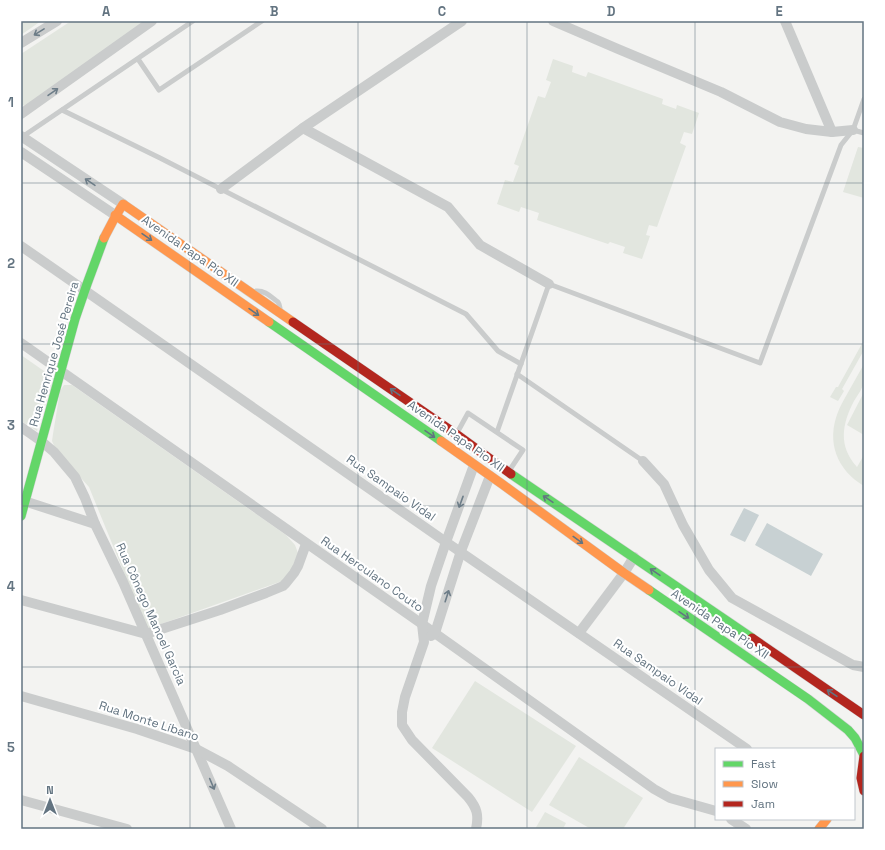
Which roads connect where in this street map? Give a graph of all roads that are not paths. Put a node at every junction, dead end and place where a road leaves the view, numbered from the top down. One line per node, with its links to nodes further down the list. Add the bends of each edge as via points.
1 (56, 21): 8 (street, one-way to 8)
2 (152, 21): 12 (street, one-way to 2)
3 (193, 21): 9 (lane)
4 (262, 21): 9 (lane, via 159,90)
5 (462, 21): 13 (street)
6 (553, 21): 15 (street, via 721,92 780,122)
7 (785, 21): 15 (street)
8 (21, 43)
9 (138, 59): 11 (lane)
10 (864, 99): 14 (lane)
11 (62, 110): 17 (lane); 19 (lane)
12 (21, 114)
13 (303, 128): 19 (street); 24 (street, via 448,207 480,245)
14 (853, 130): 15 (street); 16 (lane); 24 (lane, via 841,145 760,363)
15 (832, 132)
16 (864, 133)
17 (22, 136): 20 (street, Avenida Papa Pio XII, one-way to 17)
18 (21, 152): 21 (street, Avenida Papa Pio XII)
19 (221, 189): 29 (lane, via 466,314 498,351)
20 (123, 204): 21 (street, Rua Henrique José Pereira); 23 (street, Avenida Papa Pio XII)
21 (115, 215): 25 (street, Avenida Papa Pio XII, one-way to 25); 26 (street, Rua Henrique José Pereira)
22 (21, 246): 26 (street, Rua Sampaio Vidal)
23 (226, 276): 25 (street); 28 (street, Avenida Papa Pio XII)
24 (549, 284): 29 (lane)
25 (218, 287): 30 (street, Avenida Papa Pio XII, one-way to 30)
26 (84, 290): 31 (street, Rua Henrique José Pereira); 46 (street, Rua Sampaio Vidal)
27 (21, 344): 31 (street, Rua Herculano Couto)
28 (346, 358): 30 (street); 35 (street, Avenida Papa Pio XII, one-way to 28)
29 (521, 364): 32 (lane)
30 (337, 370): 37 (street, Avenida Papa Pio XII, one-way to 37)
31 (60, 372): 36 (street, Rua Henrique José Pereira); 47 (street, Rua Herculano Couto)
32 (517, 374): 34 (lane); 38 (lane)
33 (21, 427): 36 (street, Rua Cônego Manoel Garcia)
34 (497, 432): 35 (lane, via 468,413); 40 (lane, via 523,450)
35 (456, 434): 37 (lane); 40 (street, Avenida Papa Pio XII)
36 (41, 441): 43 (street, Rua Henrique José Pereira); 45 (street, Rua Cônego Manoel Garcia, via 75,477)
37 (449, 447): 39 (street, Avenida Papa Pio XII)
38 (643, 461): 57 (street, via 664,484 682,525 709,570 732,598 853,665)
39 (474, 465): 41 (street, Avenida Papa Pio XII); 46 (street, one-way to 46)
40 (509, 472): 42 (lane); 49 (street, Avenida Papa Pio XII, one-way to 40)
41 (490, 476): 42 (street, Avenida Papa Pio XII); 48 (street)
42 (502, 484): 50 (street, Avenida Papa Pio XII, one-way to 50)
43 (23, 501): 44 (street, Rua Henrique José Pereira); 45 (street)
44 (21, 516)
45 (95, 524): 54 (street, Rua Cônego Manoel Garcia)
46 (446, 542): 48 (street, Rua Sampaio Vidal); 52 (street, via 431,586)
47 (306, 544): 52 (street, Rua Herculano Couto); 54 (street, via 298,566 283,586)
48 (461, 551): 53 (street, Rua Sampaio Vidal); 55 (street, one-way to 48)
49 (634, 557): 50 (street); 59 (street, Avenida Papa Pio XII, one-way to 49)
50 (624, 573): 53 (street); 62 (street, Avenida Papa Pio XII, one-way to 62, via 808,699 848,730)
51 (21, 600): 54 (street)
52 (422, 624): 55 (street, Rua Herculano Couto); 56 (street)
53 (579, 633): 60 (street, Rua Sampaio Vidal)
54 (146, 634): 61 (street, Rua Cônego Manoel Garcia)
55 (435, 634): 56 (street); 67 (street, Rua Herculano Couto, via 654,789 670,798)
56 (424, 642): 73 (street, via 405,697 402,725 412,740 474,804)
57 (864, 667)
58 (21, 696): 61 (street, Rua Monte Líbano)
59 (864, 715)
60 (746, 748)
61 (196, 749): 71 (street, Rua Cônego Manoel Garcia, one-way to 71); 72 (street, Rua Monte Líbano, via 228,766)
62 (864, 755): 63 (street)
63 (861, 778): 64 (street); 65 (street)
64 (855, 786)
65 (864, 791)
66 (21, 800): 70 (street)
67 (715, 811)
68 (732, 820): 74 (street)
69 (826, 820): 75 (street)
70 (127, 829)
71 (231, 829)
72 (322, 829)
73 (476, 829)
74 (746, 829)
75 (819, 829)

